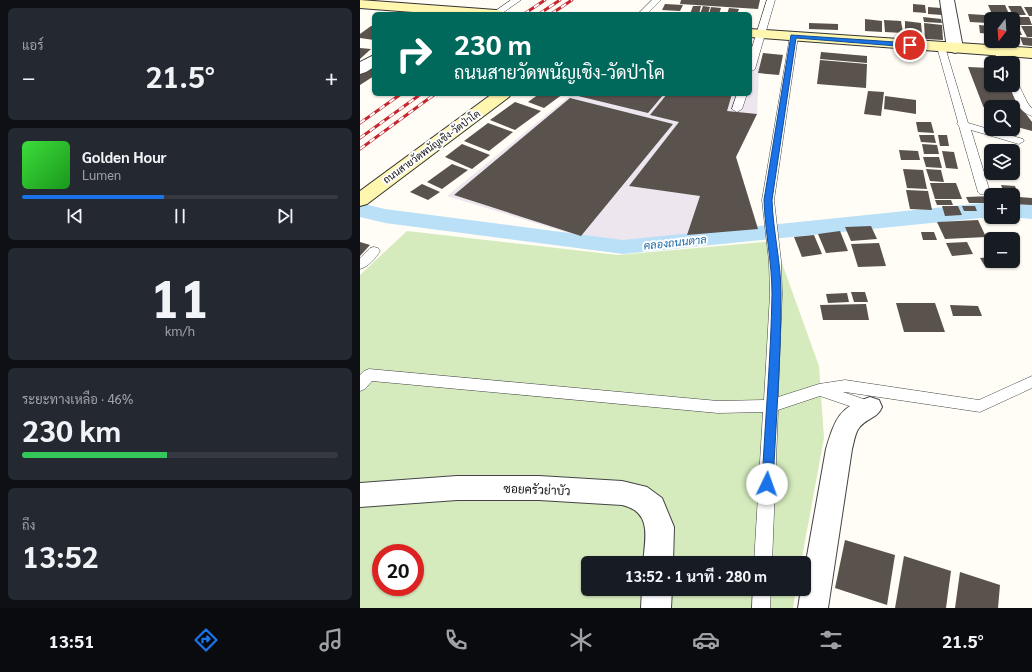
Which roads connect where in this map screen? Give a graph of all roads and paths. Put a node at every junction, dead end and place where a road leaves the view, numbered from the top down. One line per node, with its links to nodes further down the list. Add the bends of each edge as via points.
1 (517, 0): 7 (lane)
2 (657, 0): 8 (lane)
3 (771, 0): 10 (lane)
4 (947, 0): 11 (street)
5 (360, 4): 6 (main road)
6 (443, 12)
7 (498, 12)
8 (644, 12)
9 (794, 36): 10 (main road); 11 (main road); 32 (lane, via 768,200 776,294)
10 (755, 39): 15 (lane)
11 (948, 48): 13 (main road); 23 (lane)
12 (1032, 53): 14 (main road)
13 (995, 56)
14 (1009, 56)
15 (752, 57)
16 (372, 61): 17 (street)
17 (360, 69)
18 (1017, 92): 22 (lane, via 1023,106)
19 (500, 96): 26 (main road, ถนนสายวัดพนัญเชิง-วัดป่าโค)
20 (741, 96): 21 (lane)
21 (737, 109)
22 (1032, 113)
23 (962, 124): 24 (lane); 25 (lane)
24 (1019, 141)
25 (984, 192)
26 (360, 200)
27 (374, 251): 28 (lane)
28 (360, 265)
29 (363, 378): 32 (lane, via 718,407)
30 (1032, 382): 31 (lane, via 980,406 845,386 830,386)
31 (819, 390): 32 (lane); 33 (lane)
32 (772, 405): 36 (lane)
33 (870, 407): 41 (street, via 853,416 846,424 839,450)
34 (360, 495): 35 (street, ซอยครัวย่าบัว, via 457,488 539,488 637,496 652,507 660,527)
35 (658, 556)
36 (763, 556)
37 (657, 596): 39 (street)
38 (762, 596): 40 (lane)
39 (656, 608)
40 (761, 608)
41 (813, 608)

